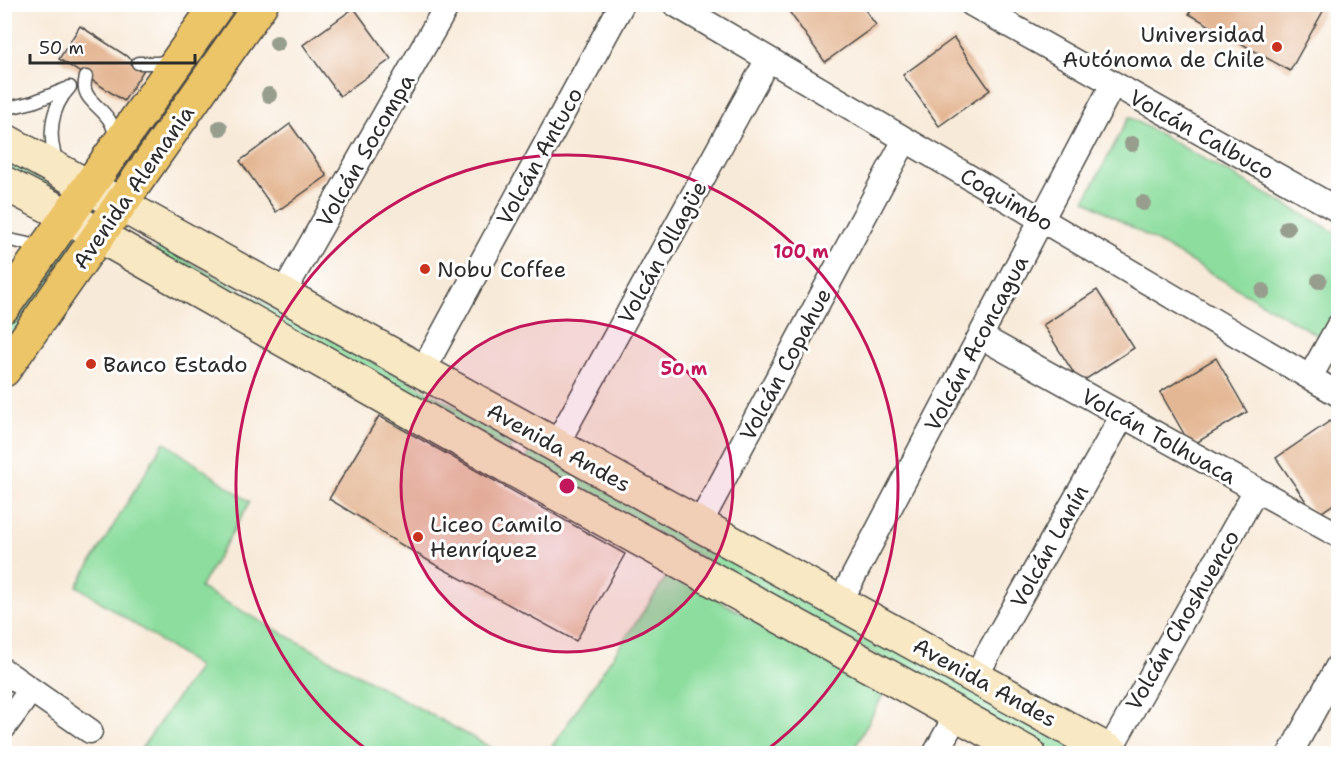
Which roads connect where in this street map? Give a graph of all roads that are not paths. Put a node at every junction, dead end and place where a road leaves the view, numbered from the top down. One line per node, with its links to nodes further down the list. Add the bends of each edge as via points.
1 (218, 4): 7 (main road, Avenida Alemania)
2 (261, 4): 18 (main road, Avenida Alemania)
3 (448, 4): 25 (street, Volcán Socompa)
4 (622, 4): 30 (street, Volcán Antuco)
5 (675, 4): 8 (street, Coquimbo)
6 (972, 4): 10 (street, Volcán Calbuco)
7 (184, 52): 9 (lane, via 158,63); 15 (main road, Avenida Alemania)
8 (768, 59): 14 (street, Coquimbo); 34 (street, Volcán Ollagüe)
9 (138, 63)
10 (1113, 84): 19 (street, Volcán Calbuco); 21 (street, Volcán Aconcagua)
11 (70, 87): 12 (lane); 15 (lane, via 86,78 87,97 113,126); 16 (lane, via 61,96 52,119 53,147)
12 (4, 109)
13 (4, 140): 16 (main road, Avenida Andes)
14 (905, 140): 21 (street, Coquimbo); 36 (street, Volcán Copahue)
15 (113, 153): 16 (main road, Avenida Alemania)
16 (75, 180): 18 (main road, Avenida Andes); 20 (main road, Avenida Alemania)
17 (4, 183): 20 (main road, Avenida Andes)
18 (120, 205): 22 (main road, Avenida Alemania); 25 (main road, Avenida Andes)
19 (1338, 210)
20 (68, 216): 22 (main road, Avenida Andes); 24 (main road, Avenida Alemania)
21 (1041, 219): 28 (street, Volcán Aconcagua); 31 (street, Coquimbo)
22 (100, 236): 29 (main road, Avenida Alemania); 43 (main road, Avenida Andes)
23 (5, 239): 24 (lane)
24 (46, 247): 26 (main road, Avenida Alemania)
25 (282, 295): 30 (main road, Avenida Andes)
26 (4, 306)
27 (1338, 327): 31 (street)
28 (980, 336): 33 (street, Volcán Tolhuaca); 38 (street, Volcán Aconcagua)
29 (4, 370)
30 (422, 372): 34 (main road, Avenida Andes)
31 (1310, 377): 32 (street, Coquimbo)
32 (1338, 394)
33 (1123, 415): 35 (street, Volcán Tolhuaca); 41 (street, Volcán Lanín)
34 (556, 446): 36 (main road, Avenida Andes)
35 (1256, 490): 37 (street, Volcán Tolhuaca); 46 (street, Volcán Choshuenco)
36 (699, 525): 38 (main road, Avenida Andes)
37 (1338, 535)
38 (840, 602): 41 (main road, Avenida Andes)
39 (1338, 666): 49 (street)
40 (4, 671): 42 (street)
41 (975, 677): 46 (main road, Avenida Andes)
42 (31, 690): 44 (street); 45 (street)
43 (957, 714): 47 (street); 48 (main road, Avenida Andes)
44 (4, 727)
45 (90, 731)
46 (1111, 752)
47 (935, 753)
48 (1029, 753)
49 (1290, 753)

